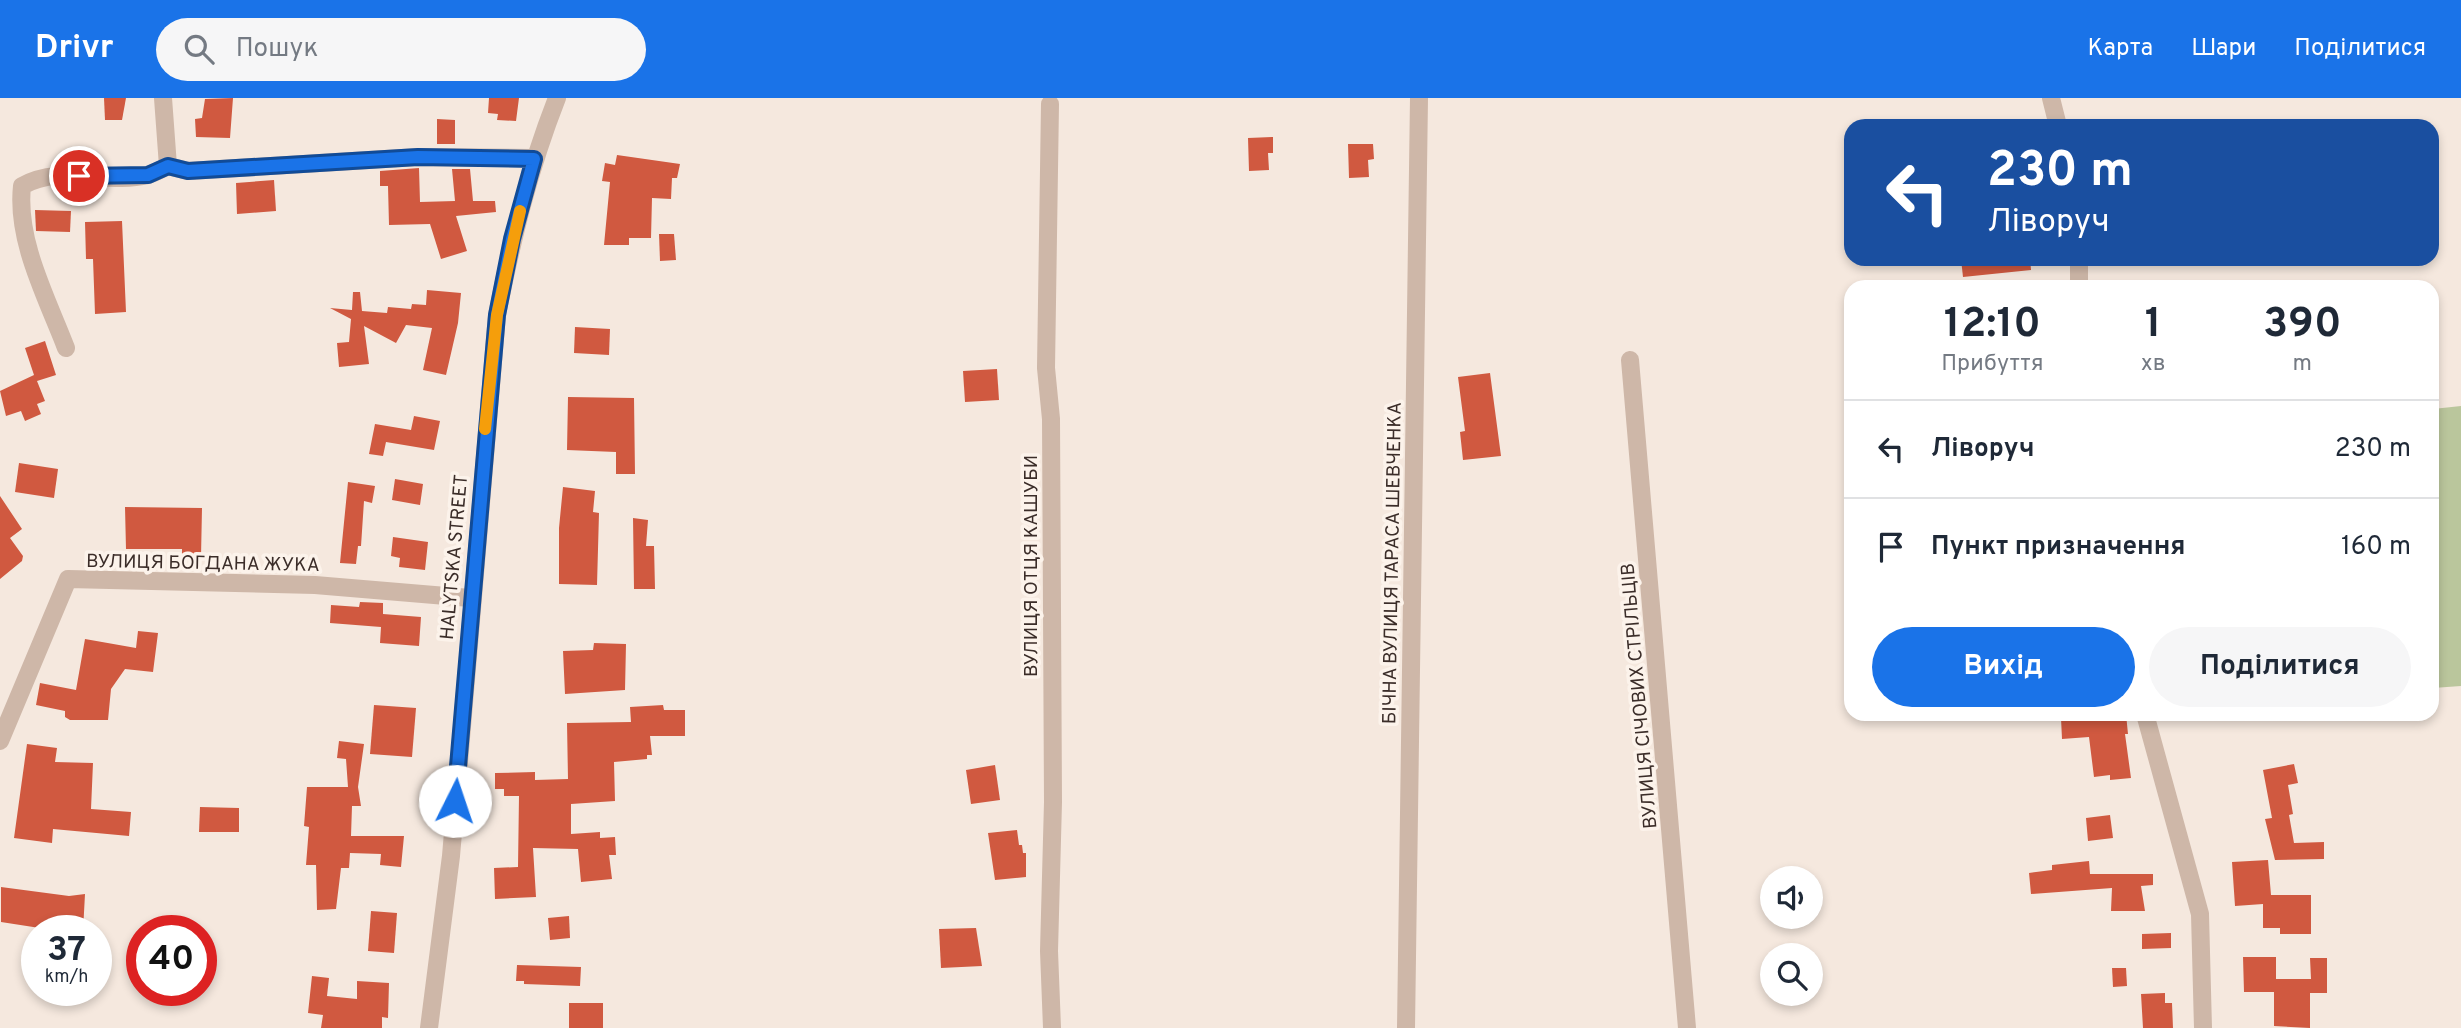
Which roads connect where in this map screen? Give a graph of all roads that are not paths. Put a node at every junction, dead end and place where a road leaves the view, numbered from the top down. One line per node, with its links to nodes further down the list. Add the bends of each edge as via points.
1 (163, 98): 8 (street)
2 (557, 98): 7 (street, HALYTSKA STREET)
3 (1419, 98): 16 (street, БІЧНА ВУЛИЦЯ ТАРАСА ШЕВЧЕНКА)
4 (2051, 98): 6 (street)
5 (1050, 104): 15 (street, ВУЛИЦЯ ОТЦЯ КАШУБИ, via 1046,368 1051,419)
6 (2056, 119)
7 (534, 159): 8 (street, via 418,157 188,171); 11 (street, HALYTSKA STREET, via 497,315)
8 (168, 166): 9 (street, via 148,175 55,176 22,186 20,208 35,267)
9 (66, 348)
10 (1630, 360): 17 (street, ВУЛИЦЯ СІЧОВИХ СТРІЛЬЦІВ)
11 (470, 598): 13 (street, ВУЛИЦЯ БОГДАНА ЖУКА, via 315,585 68,579); 14 (street, HALYTSKA STREET, via 451,856)
12 (2148, 721): 18 (street, via 2200,914)
13 (0, 741)
14 (429, 1028)
15 (1052, 1028)
16 (1406, 1028)
17 (1687, 1028)
18 (2203, 1028)

